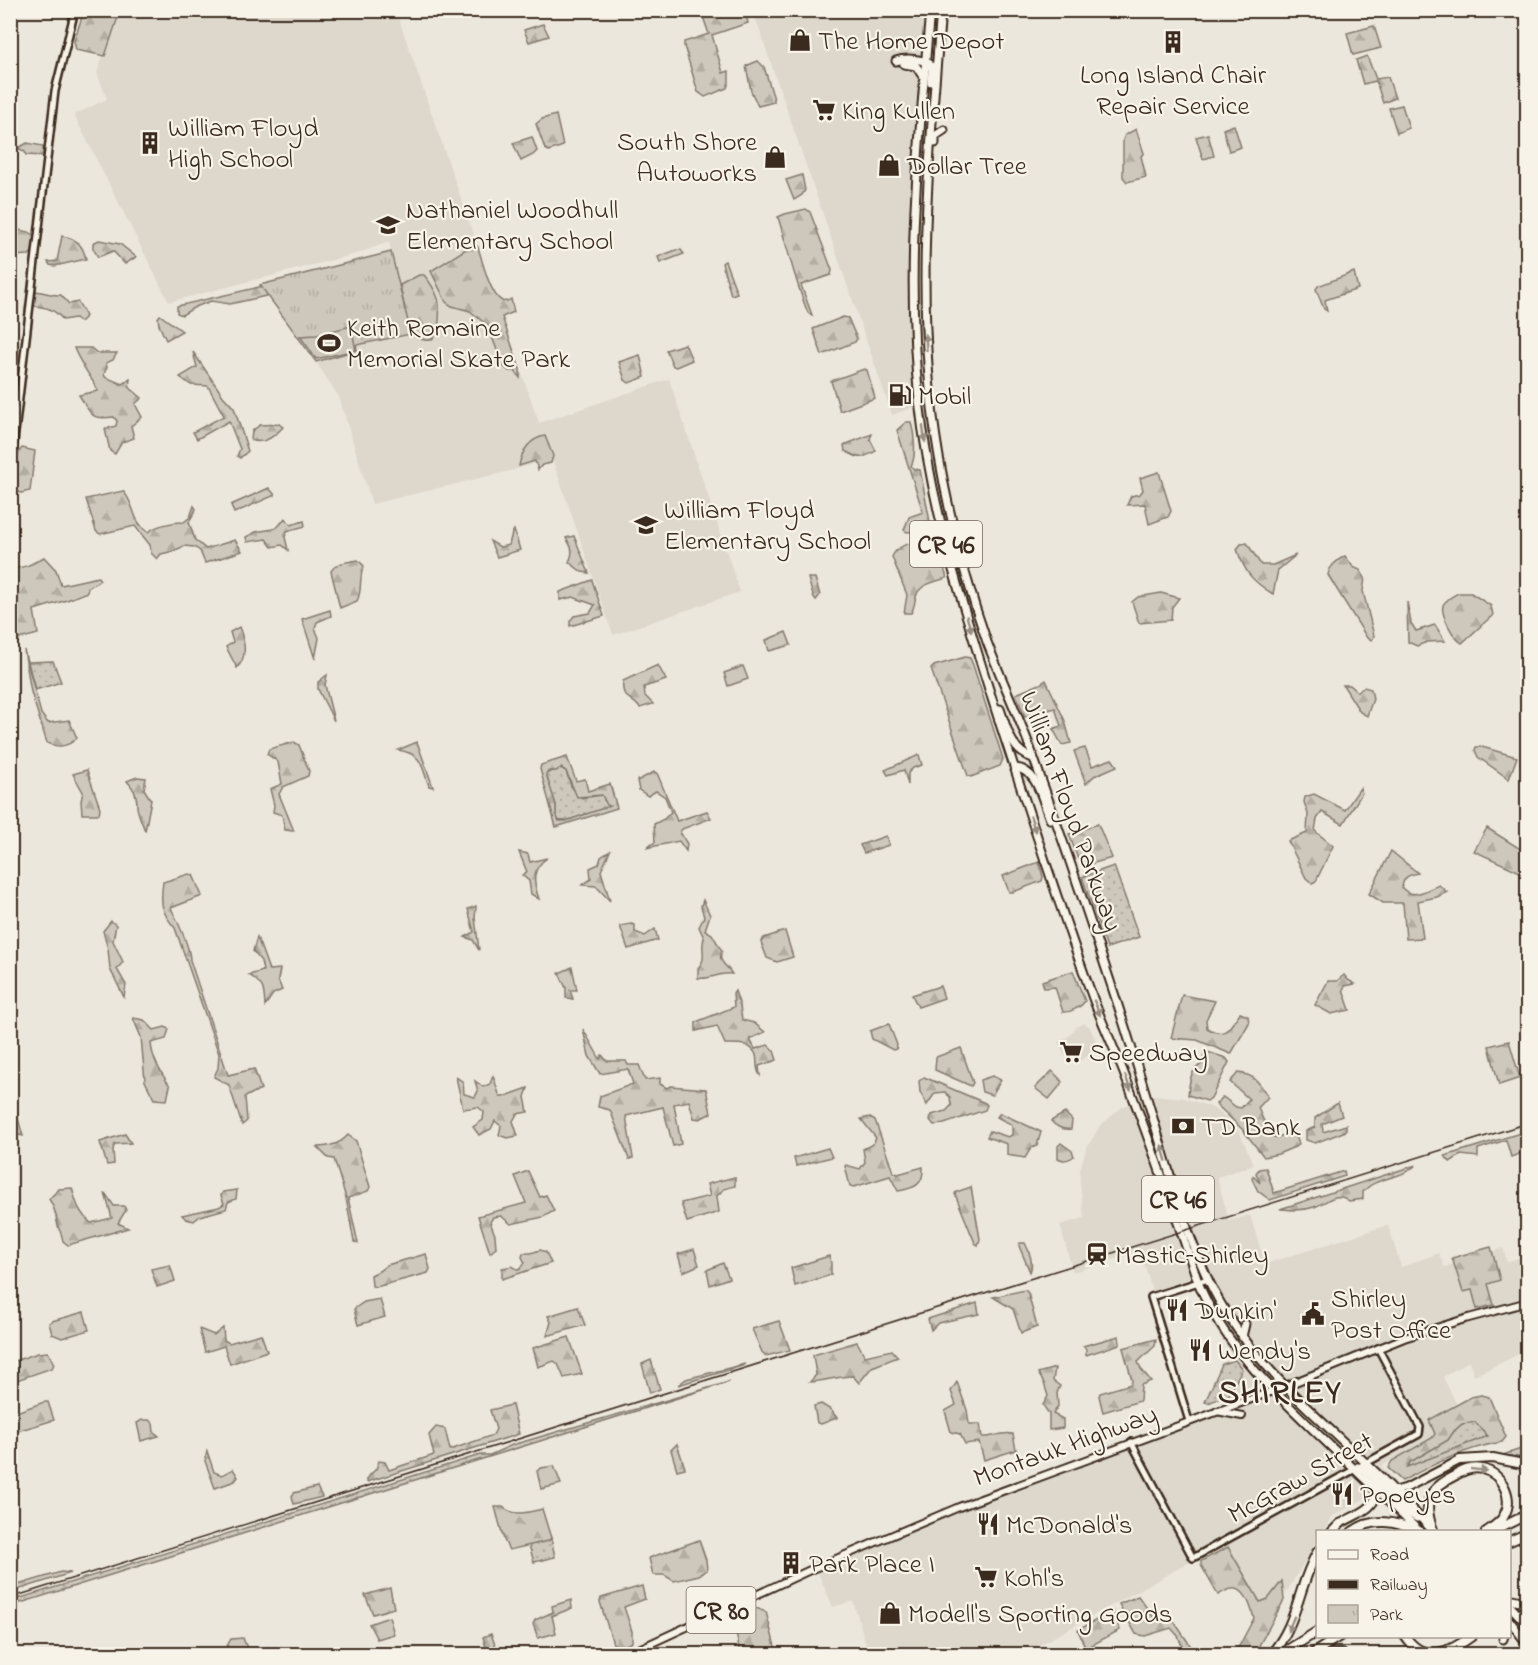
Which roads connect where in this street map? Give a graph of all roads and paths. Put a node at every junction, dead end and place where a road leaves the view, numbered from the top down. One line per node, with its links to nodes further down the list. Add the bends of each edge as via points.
1 (75, 10): 8 (main road, via 55,91)
2 (930, 10): 4 (highway, William Floyd Parkway / CR 46)
3 (941, 10): 7 (highway, William Floyd Parkway / CR 46)
4 (926, 62): 5 (highway, William Floyd Parkway / CR 46); 5 (highway, via 896,61 916,66); 7 (highway, via 932,68)
5 (924, 78): 9 (highway, William Floyd Parkway / CR 46, one-way to 9, via 912,261 918,391 938,513)
6 (944, 130): 7 (highway, via 935,136 933,162)
7 (928, 171): 10 (highway, William Floyd Parkway / CR 46, one-way to 7, via 974,601 939,460 924,314)
8 (10, 475)
9 (986, 680): 10 (highway, via 1015,747); 11 (highway, William Floyd Parkway / CR 46)
10 (1033, 758): 12 (highway, William Floyd Parkway / CR 46)
11 (1015, 768): 12 (highway, via 1026,770 1033,777); 14 (highway, William Floyd Parkway / CR 46, one-way to 14, via 1084,975 1137,1107)
12 (1060, 837): 13 (highway, William Floyd Parkway / CR 46, one-way to 12, via 1188,1230)
13 (1208, 1279): 14 (main road); 17 (highway, William Floyd Parkway / CR 46)
14 (1198, 1282): 20 (highway, William Floyd Parkway / CR 46, via 1229,1339); 24 (main road, via 1151,1297)
15 (1527, 1302): 18 (main road, Montauk Highway / CR 80)
16 (1245, 1324): 17 (highway)
17 (1242, 1337): 19 (highway, William Floyd Parkway / CR 46)
18 (1378, 1348): 19 (main road, Montauk Highway / CR 80); 28 (main road, McGraw Street, via 1420,1427 1419,1434)
19 (1285, 1386): 20 (main road, Montauk Highway / CR 80); 28 (highway, William Floyd Parkway / CR 46)
20 (1273, 1390): 21 (main road, Montauk Highway / CR 80); 23 (highway, William Floyd Parkway / CR 46)
21 (1217, 1411): 22 (main road); 24 (main road, Montauk Highway / CR 80)
22 (1242, 1416)
23 (1302, 1419): 25 (highway, William Floyd Parkway / CR 46); 25 (highway, via 1309,1433)
24 (1189, 1421): 26 (main road, Montauk Highway / CR 80)
25 (1321, 1437): 30 (highway, William Floyd Parkway / CR 46)
26 (1131, 1442): 30 (main road, McGraw Street, via 1193,1558); 59 (main road, Montauk Highway / CR 80, via 959,1507)
27 (1460, 1460): 29 (highway, via 1493,1458); 32 (highway)
28 (1367, 1463): 30 (main road, McGraw Street); 32 (highway, William Floyd Parkway / CR 46)
29 (1527, 1465)
30 (1356, 1468): 31 (highway, William Floyd Parkway / CR 46); 35 (highway, via 1365,1470 1409,1513)
31 (1376, 1490): 34 (highway, via 1373,1505); 39 (highway, William Floyd Parkway / CR 46)
32 (1396, 1491): 35 (highway, William Floyd Parkway / CR 46)
33 (1527, 1514): 43 (highway)
34 (1340, 1524): 36 (highway)
35 (1426, 1524): 40 (highway, William Floyd Parkway / CR 46)
36 (1334, 1530)
37 (1357, 1530): 38 (highway, via 1384,1521)
38 (1417, 1530)
39 (1419, 1530)
40 (1433, 1530)
41 (1434, 1530): 42 (highway, one-way to 42, via 1428,1510 1432,1493 1447,1479 1474,1468 1495,1475 1506,1491 1505,1514)
42 (1489, 1530)
43 (1497, 1530)
44 (1527, 1533): 46 (highway)
45 (1527, 1539): 47 (highway)
46 (1511, 1541)
47 (1511, 1542)
48 (1316, 1553): 60 (highway, one-way to 60, via 1291,1624)
49 (1511, 1599): 50 (highway)
50 (1527, 1603)
51 (1511, 1608): 53 (highway)
52 (1511, 1624): 58 (highway)
53 (1527, 1625)
54 (1316, 1632): 61 (highway)
55 (1337, 1638): 62 (highway)
56 (1407, 1638): 57 (highway, via 1417,1649 1434,1654 1448,1651)
57 (1469, 1638)
58 (1527, 1645)
59 (628, 1654)
60 (1271, 1654)
61 (1281, 1654)
62 (1312, 1654)
63 (1330, 1654): 64 (highway)
64 (1342, 1654)

